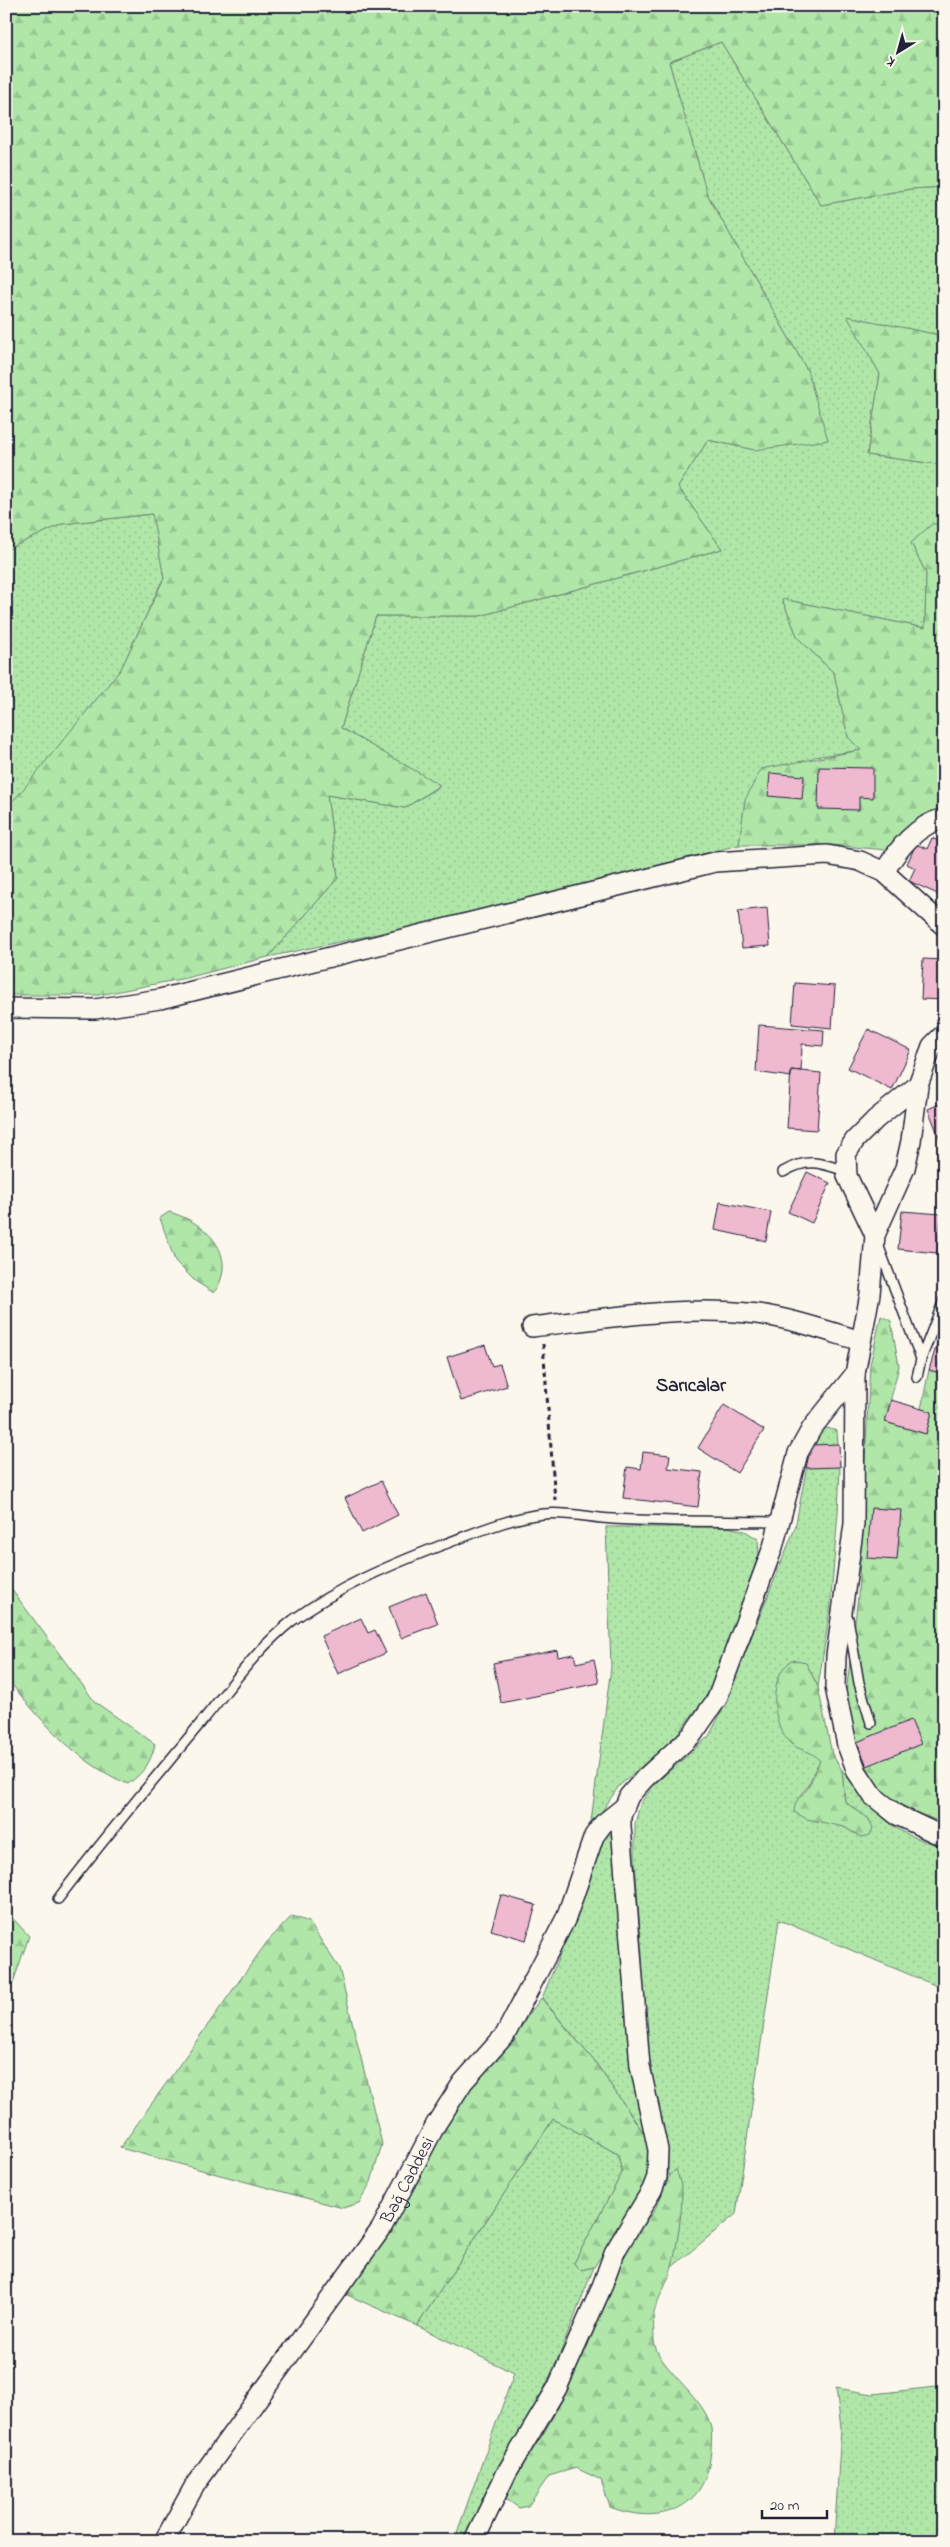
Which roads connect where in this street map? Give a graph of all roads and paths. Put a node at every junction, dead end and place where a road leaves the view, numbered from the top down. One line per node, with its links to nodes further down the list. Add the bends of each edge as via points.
1 (944, 818): 2 (street, via 918,830)
2 (884, 872): 3 (street); 4 (street, via 860,861 827,855 715,862 160,999 95,1009)
3 (944, 926)
4 (6, 1008)
5 (944, 1034): 6 (street, via 932,1046)
6 (918, 1085): 7 (street, via 855,1140 846,1154); 9 (street, via 905,1168)
7 (846, 1171): 8 (lane, via 810,1161); 9 (street)
8 (783, 1172)
9 (875, 1236): 12 (street, via 870,1294); 13 (lane)
10 (944, 1300): 13 (lane)
11 (537, 1327): 12 (street, via 700,1311 758,1314); 16 (path)
12 (861, 1341): 14 (street)
13 (921, 1359): 15 (lane)
14 (855, 1374): 17 (street, via 804,1441); 18 (street, via 854,1524)
15 (917, 1377)
16 (556, 1513): 17 (lane, via 618,1520); 22 (lane, via 498,1525 385,1567 295,1619 246,1665 214,1708 108,1832)
17 (780, 1522): 20 (street, via 717,1699 692,1735 645,1778)
18 (845, 1603): 19 (lane, via 859,1683); 21 (street, via 836,1656 835,1687 847,1745 857,1772 874,1796 897,1816)
19 (871, 1723)
20 (623, 1808): 23 (street, Bağ Caddesi, via 594,1836 566,1918 505,2035 463,2082 436,2124 381,2229 195,2485); 24 (street, via 621,1826 640,2066 658,2150 657,2177 614,2253 557,2388 507,2472)
21 (944, 1837)
22 (58, 1899)
23 (164, 2541)
24 (474, 2541)

